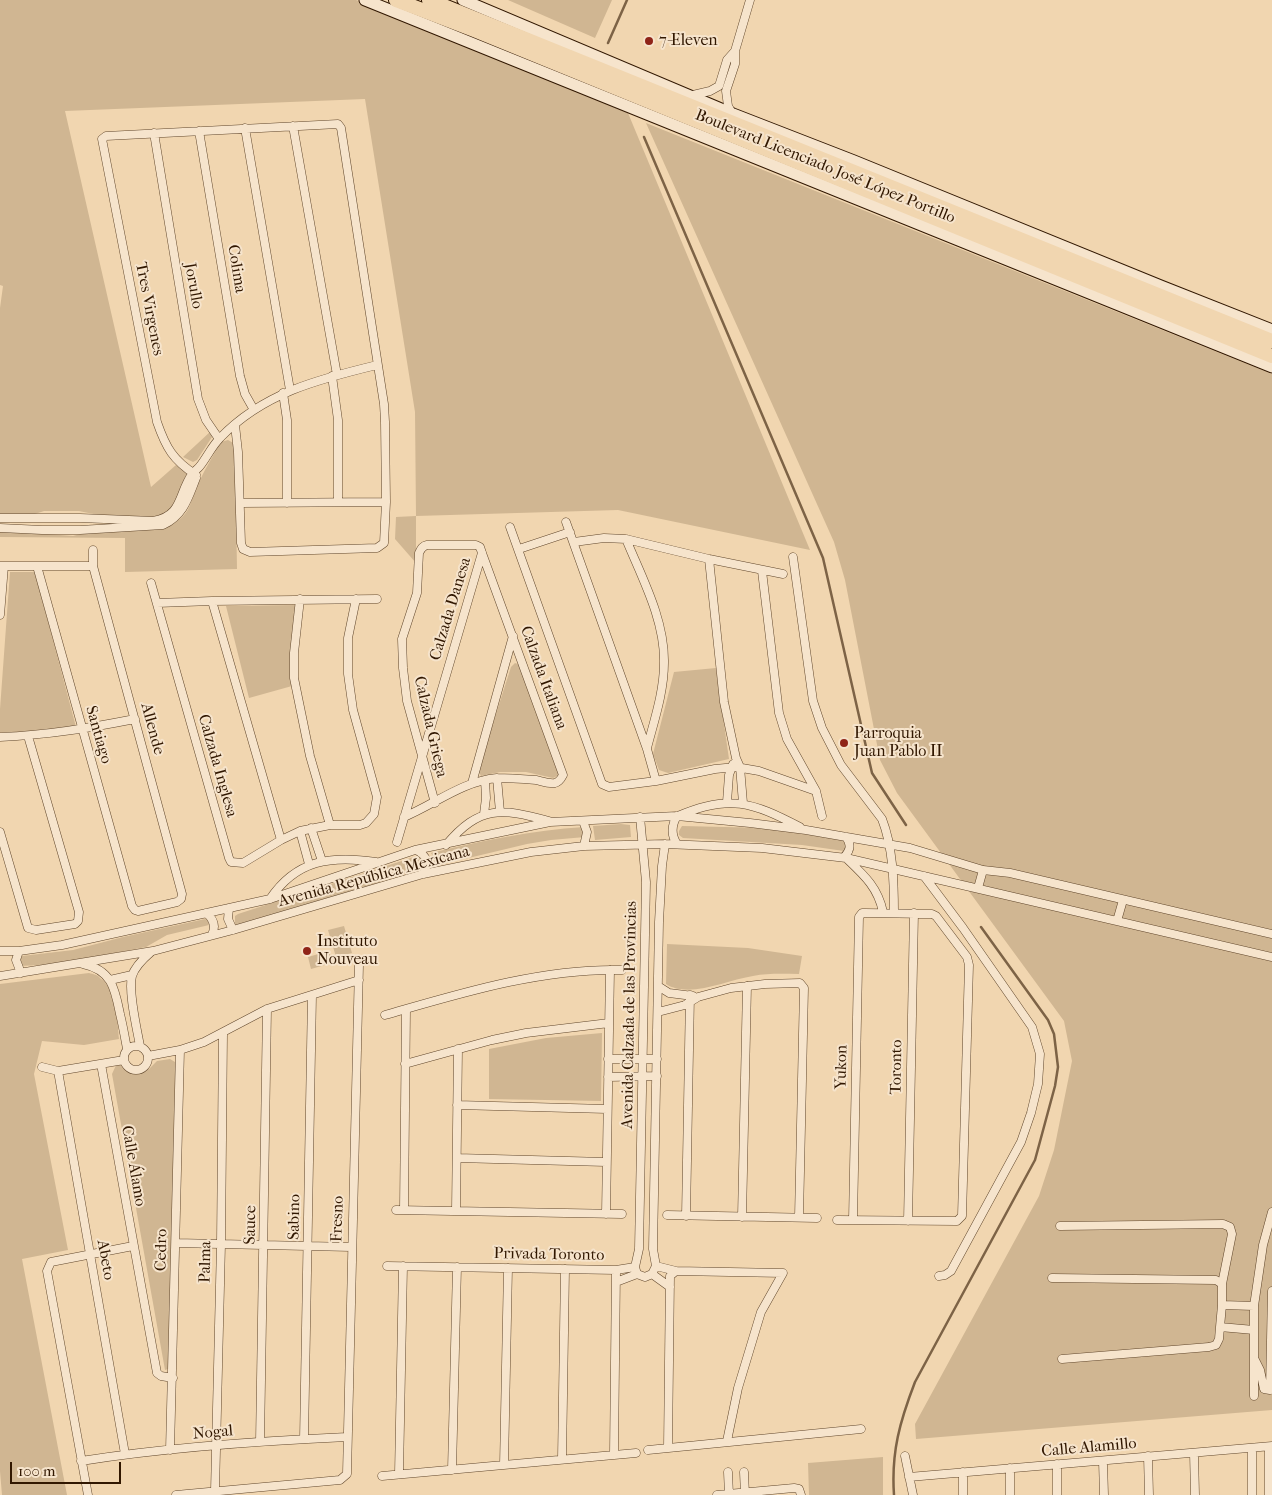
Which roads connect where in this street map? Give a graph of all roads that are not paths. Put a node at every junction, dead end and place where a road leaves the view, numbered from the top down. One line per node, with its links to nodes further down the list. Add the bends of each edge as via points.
1 (365, 0): 15 (street, Boulevard Licenciado José López Portillo)
2 (396, 0): 15 (highway, Boulevard Licenciado José López Portillo, via 474,30)
3 (429, 0): 13 (highway, Boulevard Licenciado José López Portillo)
4 (463, 0): 7 (street, Boulevard Licenciado José López Portillo)
5 (750, 0): 6 (street)
6 (735, 51): 7 (street, via 727,60 719,86); 8 (street, via 735,64 726,96)
7 (693, 95): 8 (street, Boulevard Licenciado José López Portillo)
8 (733, 114): 14 (street, Boulevard Licenciado José López Portillo)
9 (293, 126): 10 (street); 23 (street, via 336,123 341,128); 25 (street)
10 (245, 128): 11 (street); 26 (street)
11 (199, 131): 12 (street); 27 (street, Colima, via 240,376)
12 (154, 133): 29 (street, Jorullo, via 198,399 206,420); 30 (street, Tres Virgenes, via 106,136 102,143 157,422 171,454)
13 (827, 161): 14 (highway); 17 (highway, Boulevard Licenciado José López Portillo)
14 (854, 161): 18 (street, Boulevard Licenciado José López Portillo)
15 (789, 165): 16 (highway, Boulevard Licenciado José López Portillo); 19 (street, Boulevard Licenciado José López Portillo)
16 (1111, 291): 19 (highway); 22 (highway, Boulevard Licenciado José López Portillo)
17 (1164, 296): 18 (highway); 21 (highway, Boulevard Licenciado José López Portillo)
18 (1186, 296): 20 (street, Boulevard Licenciado José López Portillo)
19 (1127, 308): 24 (street, Boulevard Licenciado José López Portillo)
20 (1272, 330)
21 (1272, 341)
22 (1272, 356)
23 (377, 365): 25 (street); 32 (street, via 385,422)
24 (1272, 366)
25 (334, 376): 26 (street); 31 (street, via 338,420)
26 (287, 392): 27 (street); 34 (street)
27 (254, 410): 28 (street)
28 (235, 425): 29 (street); 33 (street)
29 (219, 439): 30 (street)
30 (196, 472): 37 (street, via 179,505 163,519); 42 (street, via 183,510 171,521 148,527)
31 (338, 502): 32 (street); 34 (street)
32 (386, 502): 33 (street, via 384,543 376,548 250,552 243,549 241,543)
33 (241, 503): 34 (street)
34 (287, 504)
35 (0, 518): 36 (street)
36 (31, 518): 37 (street); 41 (street)
37 (91, 519): 42 (street)
38 (566, 522): 43 (street)
39 (510, 527): 46 (street)
40 (0, 528): 41 (street)
41 (31, 528): 42 (street)
42 (92, 529)
43 (570, 532): 45 (street); 46 (street)
44 (626, 539): 45 (street); 50 (street); 68 (street, via 662,638 661,698)
45 (574, 542): 68 (street)
46 (519, 549): 75 (street, via 602,784 608,787)
47 (93, 550): 53 (street, Allende)
48 (482, 553): 63 (street, Calzada Italiana); 69 (street, Calzada Danesa); 69 (street, Calzada Griega, via 476,545 423,546 419,553 417,593 402,639 407,701)
49 (793, 556): 101 (street, via 813,701 841,766 882,819)
50 (709, 559): 54 (street); 70 (street, via 724,702)
51 (2, 566): 52 (street); 62 (street)
52 (37, 566): 53 (street); 65 (street, Santiago)
53 (93, 566): 64 (street, Allende)
54 (762, 571): 55 (street); 77 (street, via 779,713 787,739)
55 (782, 574)
56 (151, 583): 61 (street, Calzada Inglesa)
57 (300, 599): 58 (street); 60 (street); 89 (street, via 294,678 310,756)
58 (356, 599): 59 (street); 89 (street, Calzada Inglesa, via 348,638 348,674 353,710 377,797 376,806 366,823)
59 (377, 599)
60 (212, 601): 61 (street); 95 (street)
61 (157, 603): 95 (street, Calzada Inglesa, via 228,858 235,863 243,863)
62 (0, 615)
63 (513, 636): 73 (street, Calzada Italiana, via 563,775 555,783); 76 (street)
64 (135, 718): 65 (street); 116 (street, Allende, via 182,894 181,899 168,904)
65 (82, 730): 66 (street); 116 (street, Santiago)
66 (28, 736): 67 (street); 93 (street, via 78,921 72,925 32,930 26,924)
67 (0, 737)
68 (647, 749): 75 (street)
69 (422, 755): 79 (street, Calzada Griega); 85 (street, Calzada Danesa)
70 (736, 758): 71 (street); 72 (street)
71 (731, 767): 72 (street); 75 (street); 78 (street)
72 (740, 767): 77 (street); 80 (street)
73 (497, 778): 74 (street, Calzada Griega); 81 (street)
74 (485, 780): 76 (street, Calzada Griega); 82 (street)
75 (656, 780)
76 (472, 783): 79 (street, Calzada Griega)
77 (816, 791): 84 (street)
78 (727, 802): 80 (street, Avenida República Mexicana); 83 (street, Avenida República Mexicana)
79 (435, 803): 85 (street)
80 (743, 803): 91 (street, Avenida República Mexicana, via 771,812)
81 (500, 812): 82 (street, Avenida República Mexicana); 88 (street, Avenida República Mexicana)
82 (484, 814): 97 (street, Avenida República Mexicana, via 466,824)
83 (677, 816): 86 (street, Avenida República Mexicana); 91 (street, Avenida República Mexicana); 100 (street, via 672,830)
84 (822, 816)
85 (404, 817): 96 (street, Calzada Danesa)
86 (640, 817): 87 (street, Avenida República Mexicana); 98 (street, Avenida Calzada de las Provincias)
87 (584, 821): 88 (street, Avenida República Mexicana); 102 (street, via 587,832)
88 (550, 822): 97 (street, Avenida República Mexicana)
89 (330, 825): 90 (street, Calzada Inglesa)
90 (311, 828): 92 (street, Calzada Inglesa); 105 (street)
91 (806, 830): 94 (street, Avenida República Mexicana)
92 (300, 831): 95 (street, Calzada Inglesa); 107 (street)
93 (0, 832)
94 (846, 837): 101 (street, Avenida República Mexicana); 104 (street, via 850,848)
95 (280, 840)
96 (397, 842)
97 (446, 844): 103 (street, Avenida República Mexicana)
98 (642, 844): 99 (street, Avenida República Mexicana); 102 (street, Avenida República Mexicana); 156 (street, Avenida Calzada de las Provincias, via 646,882)
99 (665, 844): 100 (street, Avenida República Mexicana); 138 (street, Avenida Calzada de las Provincias)
100 (677, 844): 104 (street, Avenida República Mexicana, via 762,848)
101 (888, 844): 108 (street); 109 (street, Avenida República Mexicana, via 920,850)
102 (584, 846): 110 (street, Avenida República Mexicana, via 532,852)
103 (415, 850): 106 (street, Avenida República Mexicana); 110 (street, via 427,860)
104 (845, 858): 108 (street, Avenida República Mexicana); 117 (street, via 872,885)
105 (322, 861): 106 (street, Avenida República Mexicana); 107 (street, Avenida República Mexicana)
106 (378, 862): 113 (street, Avenida República Mexicana)
107 (309, 864): 113 (street, Avenida República Mexicana, via 278,886)
108 (891, 868): 111 (street, Avenida República Mexicana); 119 (street)
109 (983, 870): 112 (street); 114 (street, Avenida República Mexicana, via 1010,873)
110 (423, 874): 122 (street, Avenida República Mexicana)
111 (924, 876): 112 (street, Avenida República Mexicana); 200 (street, via 1032,1027 1040,1054 1038,1084 1021,1142 951,1271)
112 (978, 888): 121 (street, Avenida República Mexicana)
113 (270, 899): 115 (street, Avenida República Mexicana)
114 (1123, 900): 121 (street); 123 (street, Avenida República Mexicana)
115 (228, 908): 118 (street, Avenida República Mexicana); 122 (street)
116 (135, 910)
117 (883, 912): 119 (street); 180 (street, Yukon, via 860,915)
118 (206, 913): 124 (street, via 214,925); 126 (street, Avenida República Mexicana, via 62,945)
119 (894, 913): 120 (street)
120 (914, 913): 181 (street, Toronto); 181 (street, via 936,916 969,965 963,1213 957,1220)
121 (1117, 921): 128 (street, Avenida República Mexicana)
122 (233, 930): 124 (street, Avenida República Mexicana)
123 (1272, 934)
124 (212, 935): 127 (street, Avenida República Mexicana)
125 (0, 951): 126 (street, Avenida República Mexicana)
126 (19, 951): 133 (street, via 16,960)
127 (153, 951): 129 (street, Avenida República Mexicana); 134 (street, via 140,962)
128 (1272, 958)
129 (79, 964): 133 (street, Avenida República Mexicana); 136 (street, via 96,968)
130 (359, 965): 137 (street, Fresno)
131 (610, 970): 132 (street); 145 (street, via 515,981); 148 (street)
132 (622, 970)
133 (21, 973): 135 (street, Avenida República Mexicana)
134 (132, 975): 136 (street); 140 (street)
135 (0, 976)
136 (110, 980): 143 (street)
137 (359, 980): 141 (street); 188 (street, Fresno)
138 (658, 986): 142 (street, via 669,993); 146 (street, Avenida Calzada de las Provincias)
139 (747, 986): 142 (street); 175 (street); 176 (street, via 800,983 804,988)
140 (132, 995): 143 (street); 150 (street)
141 (312, 996): 144 (street); 187 (street, Sabino)
142 (693, 998): 146 (street); 174 (street)
143 (117, 999): 151 (street)
144 (267, 1009): 149 (street); 185 (street, Sauce)
145 (406, 1009): 147 (street); 160 (street)
146 (658, 1012): 157 (street, Avenida Calzada de las Provincias)
147 (385, 1015)
148 (609, 1024): 152 (street, via 526,1033); 155 (street)
149 (223, 1033): 153 (street); 184 (street, Palma)
150 (140, 1046): 151 (street); 154 (street)
151 (127, 1049): 158 (street)
152 (458, 1049): 160 (street); 166 (street)
153 (180, 1050): 154 (street); 183 (street, Cedro)
154 (148, 1056): 158 (street, via 140,1069 128,1067)
155 (608, 1059): 156 (street); 164 (street)
156 (643, 1059): 157 (street); 165 (street, Avenida Calzada de las Provincias)
157 (657, 1059): 163 (street, Avenida Calzada de las Provincias)
158 (124, 1060): 159 (street)
159 (101, 1064): 162 (street); 186 (street, Calle Álamo)
160 (406, 1064): 170 (street, via 400,1210)
161 (42, 1068): 162 (street)
162 (58, 1071): 189 (street, Abeto)
163 (657, 1076): 165 (street); 192 (street, Avenida Calzada de las Provincias, via 653,1248)
164 (608, 1077): 165 (street); 167 (street)
165 (643, 1077): 197 (street, Avenida Calzada de las Provincias)
166 (457, 1105): 167 (street); 168 (street)
167 (608, 1109): 169 (street)
168 (457, 1158): 169 (street); 170 (street)
169 (606, 1162): 171 (street)
170 (456, 1211): 171 (street)
171 (606, 1214): 172 (street)
172 (622, 1214)
173 (667, 1215): 174 (street)
174 (686, 1216): 175 (street)
175 (742, 1216): 176 (street)
176 (799, 1217): 178 (street)
177 (1271, 1217): 207 (street)
178 (818, 1218)
179 (837, 1220): 180 (street)
180 (853, 1220): 181 (street)
181 (908, 1221)
182 (1060, 1226): 203 (street, via 1223,1224 1230,1227 1232,1234)
183 (176, 1243): 184 (street); 212 (street, Cedro)
184 (220, 1244): 185 (street); 219 (street, Palma)
185 (264, 1244): 187 (street); 218 (street, Sauce)
186 (133, 1246): 189 (street); 212 (street, Calle Álamo, via 157,1373)
187 (308, 1246): 188 (street); 216 (street, Sabino)
188 (351, 1247): 215 (street, Fresno)
189 (90, 1254): 227 (street, Abeto); 232 (street, via 51,1262 47,1272)
190 (386, 1266): 191 (street, Privada Toronto)
191 (403, 1266): 193 (street, Privada Toronto); 241 (street)
192 (656, 1266): 198 (street); 199 (street)
193 (457, 1267): 194 (street, Privada Toronto); 237 (street)
194 (508, 1268): 195 (street, Privada Toronto); 235 (street)
195 (565, 1269): 196 (street, Privada Toronto); 231 (street)
196 (616, 1270): 197 (street); 202 (street, Privada Toronto)
197 (636, 1271): 198 (street, via 645,1277); 202 (street)
198 (652, 1274): 204 (street)
199 (673, 1274): 204 (street); 217 (street, via 783,1273 761,1312 738,1388)
200 (939, 1276)
201 (1052, 1278): 203 (street, via 1216,1280)
202 (616, 1282): 228 (street, Privada Toronto)
203 (1222, 1284): 206 (street)
204 (670, 1287): 221 (street)
205 (1272, 1291): 210 (street, via 1270,1390 1263,1388)
206 (1222, 1305): 207 (street); 208 (street)
207 (1254, 1306): 209 (street)
208 (1220, 1327): 209 (street); 211 (street, via 1216,1345)
209 (1254, 1330): 210 (street)
210 (1254, 1358): 213 (street)
211 (1062, 1359)
212 (173, 1378): 223 (street, Cedro)
213 (1254, 1396)
214 (861, 1429): 217 (street)
215 (347, 1437): 216 (street, Nogal); 244 (street, Fresno, via 346,1474 340,1480)
216 (304, 1439): 218 (street, Nogal)
217 (727, 1441): 221 (street)
218 (260, 1442): 219 (street, Nogal)
219 (216, 1446): 223 (street, Nogal); 244 (street, Palma)
220 (1270, 1446): 222 (street, Calle Alamillo); 259 (street)
221 (668, 1448): 224 (street)
222 (1252, 1448): 226 (street, Calle Alamillo); 258 (street)
223 (170, 1450): 227 (street, Nogal)
224 (648, 1450)
225 (636, 1453): 228 (street)
226 (1194, 1453): 230 (street, Calle Alamillo); 257 (street)
227 (125, 1454): 232 (street, Nogal)
228 (614, 1454): 231 (street)
229 (906, 1456): 243 (street)
230 (1148, 1456): 233 (street, Calle Alamillo); 256 (street)
231 (562, 1459): 235 (street)
232 (82, 1461): 247 (street)
233 (1104, 1461): 234 (street, Calle Alamillo); 255 (street)
234 (1057, 1464): 236 (street, Calle Alamillo); 254 (street)
235 (504, 1465): 237 (street)
236 (1010, 1468): 240 (street, Calle Alamillo); 253 (street)
237 (452, 1470): 241 (street)
238 (728, 1472): 250 (street)
239 (744, 1472): 246 (street)
240 (963, 1472): 243 (street, Calle Alamillo); 252 (street)
241 (399, 1474): 242 (street)
242 (382, 1476)
243 (909, 1477): 251 (street)
244 (214, 1491): 248 (street)
245 (800, 1492): 246 (street, via 794,1488)
246 (745, 1494): 250 (street)
247 (88, 1495)
248 (176, 1495)
249 (717, 1495): 250 (street)
250 (729, 1495)
251 (913, 1495)
252 (963, 1495)
253 (1010, 1495)
254 (1057, 1495)
255 (1104, 1495)
256 (1149, 1495)
257 (1194, 1495)
258 (1252, 1495)
259 (1269, 1495)

